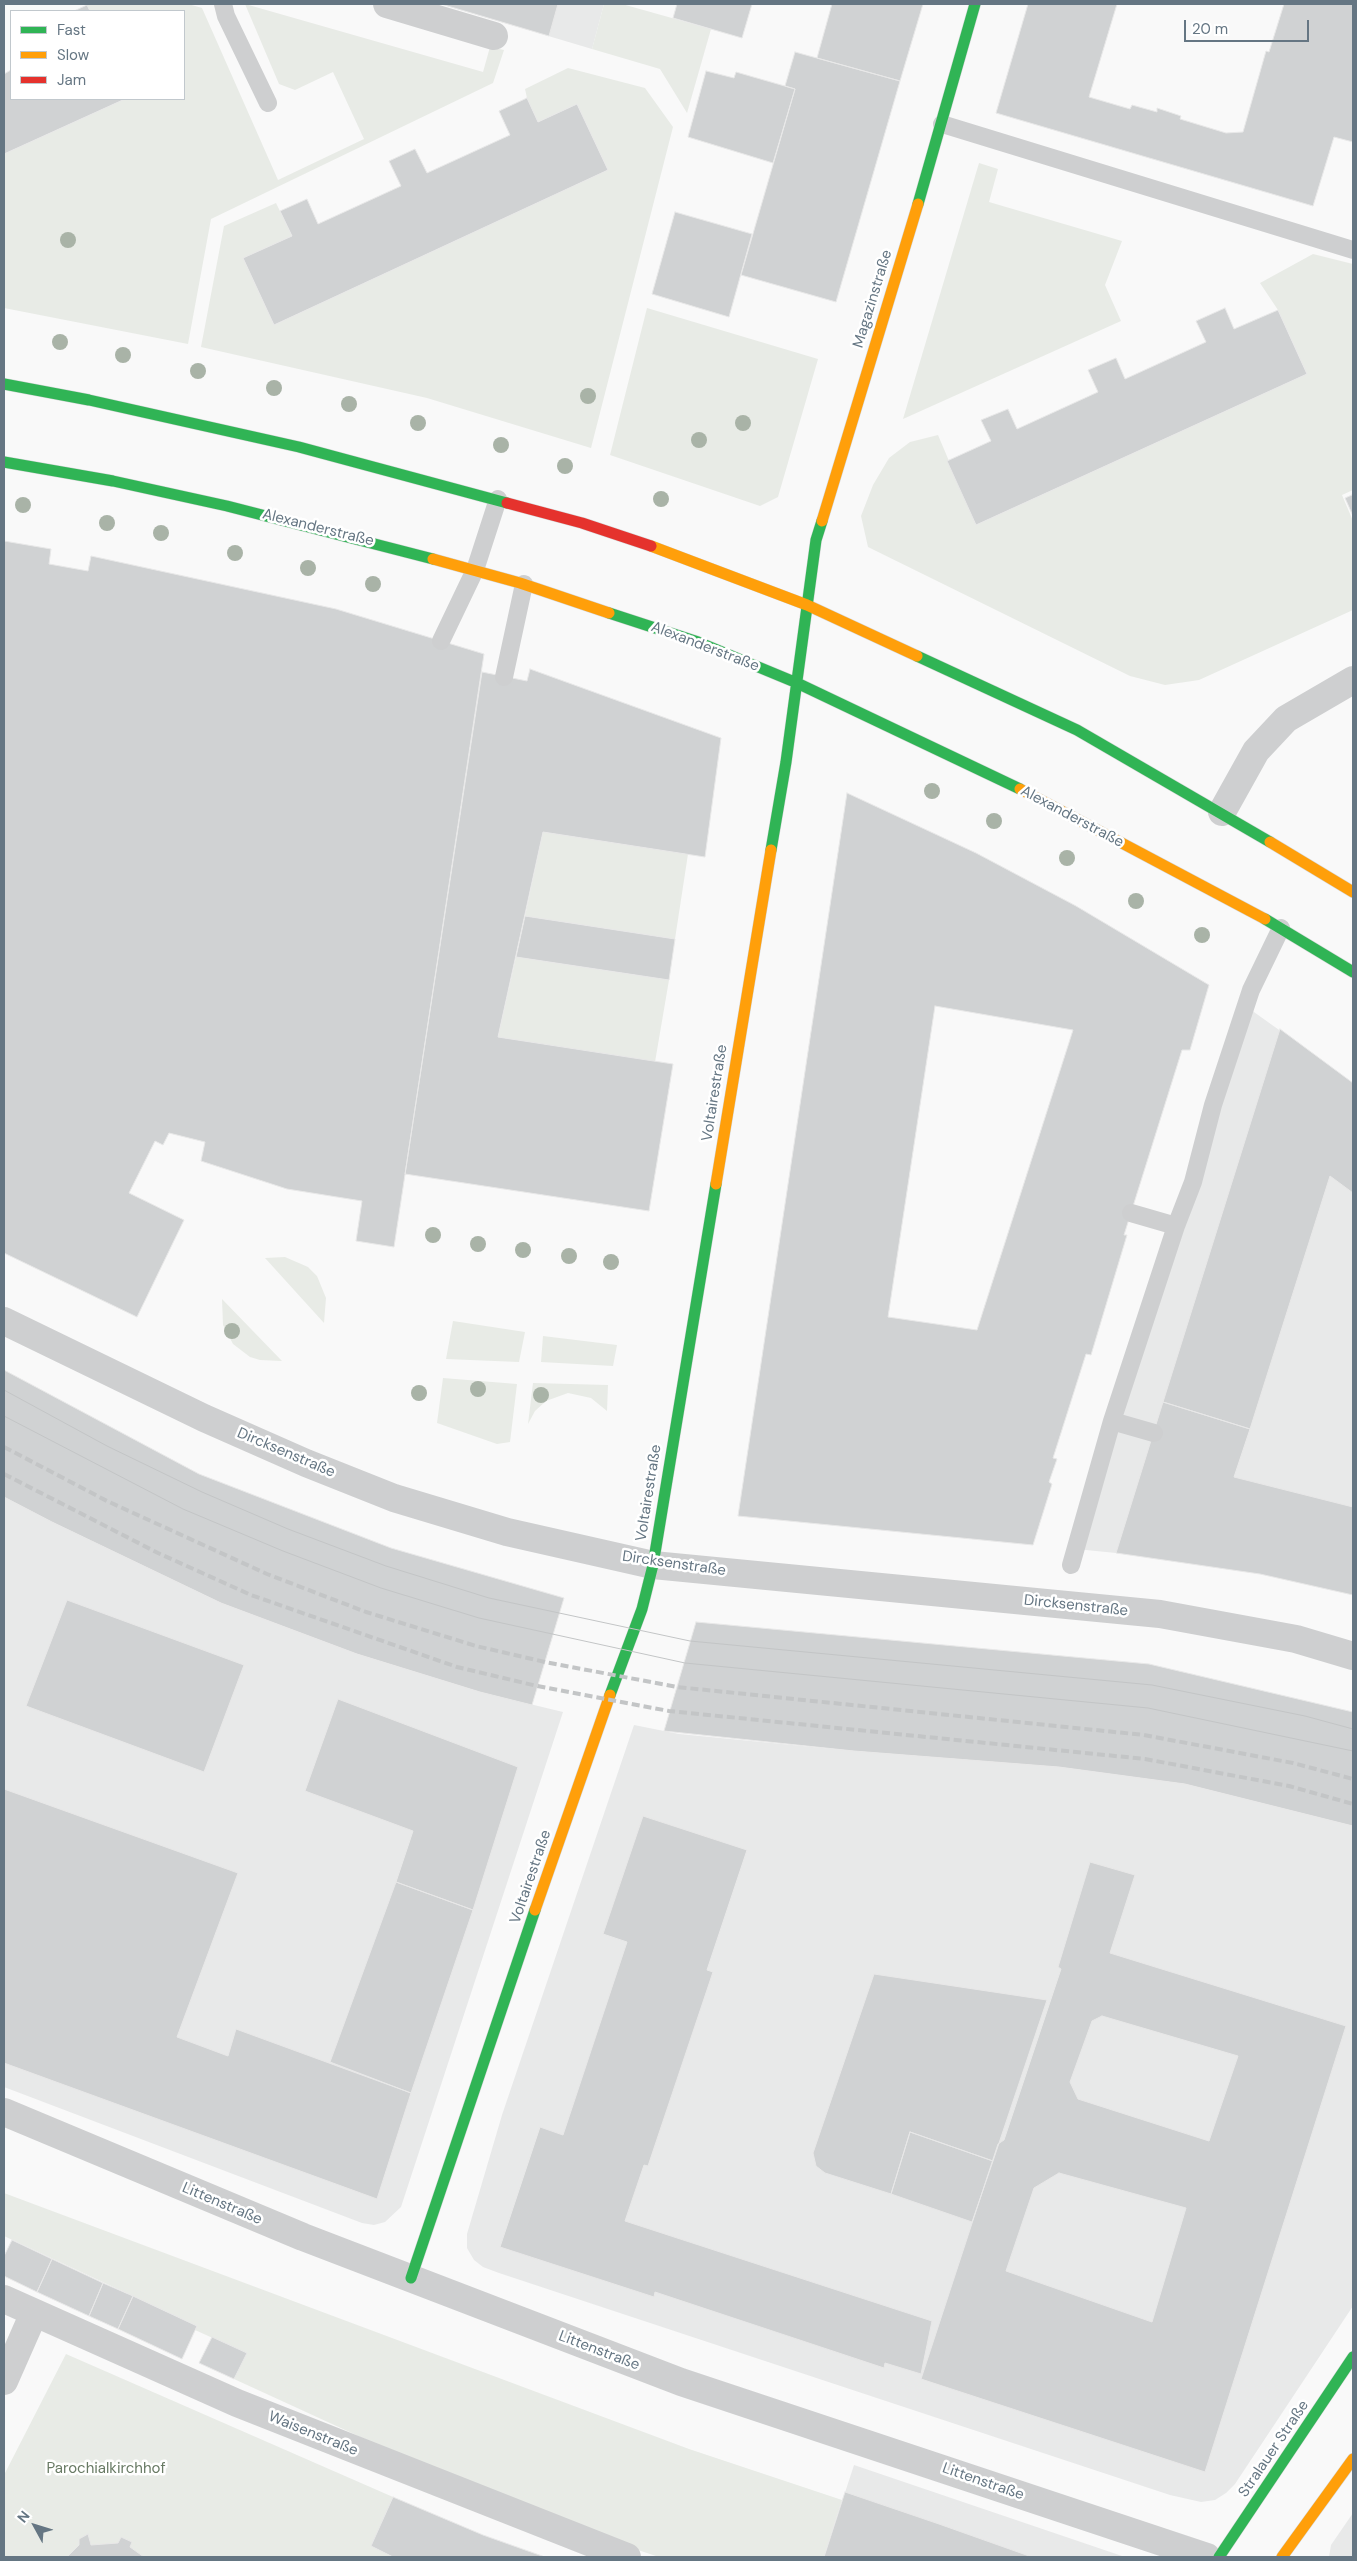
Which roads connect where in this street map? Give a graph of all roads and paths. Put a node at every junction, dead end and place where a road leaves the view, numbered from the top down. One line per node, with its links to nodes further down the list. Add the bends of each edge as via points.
1 (223, 4): 5 (lane)
2 (387, 4): 4 (street)
3 (975, 4): 6 (main road, Magazinstraße)
4 (494, 36)
5 (268, 103)
6 (942, 124): 7 (lane); 13 (main road, Magazinstraße, via 820,526)
7 (1353, 250)
8 (4, 384): 10 (main road, via 298,447)
9 (4, 462): 11 (main road, Alexanderstraße, via 227,506)
10 (498, 499): 11 (lane); 13 (main road, via 667,551)
11 (475, 570): 12 (main road, Alexanderstraße); 14 (lane)
12 (524, 584): 15 (lane); 17 (main road, Alexanderstraße, via 698,642)
13 (807, 605): 17 (main road, Magazinstraße); 18 (main road, via 1077,730)
14 (441, 641)
15 (504, 677)
16 (1353, 680): 18 (street, via 1286,719 1256,751)
17 (797, 683): 20 (main road, Alexanderstraße, via 1025,791); 27 (main road, Voltairestraße)
18 (1222, 812): 19 (main road)
19 (1353, 892)
20 (1281, 928): 21 (main road, Alexanderstraße); 23 (lane, via 1251,990 1213,1105 1193,1182)
21 (1353, 972)
22 (1132, 1213): 23 (lane)
23 (1176, 1226): 25 (lane)
24 (4, 1322): 27 (street, Dircksenstraße, via 204,1418 394,1498 507,1532)
25 (1112, 1421): 26 (lane); 28 (lane)
26 (1154, 1433)
27 (653, 1565): 29 (street, Dircksenstraße, via 1160,1614 1296,1640); 31 (main road, Voltairestraße, via 642,1609 588,1753)
28 (1071, 1565)
29 (1353, 1656)
30 (4, 2112): 31 (street, Littenstraße, via 303,2237)
31 (411, 2278): 38 (street, Littenstraße, via 681,2382)
32 (4, 2299): 33 (street, Waisenstraße)
33 (34, 2313): 35 (street); 37 (street, Waisenstraße, via 237,2403)
34 (1353, 2357): 39 (main road, Stralauer Straße)
35 (4, 2381)
36 (1353, 2459): 40 (main road)
37 (627, 2557)
38 (1207, 2557)
39 (1219, 2557)
40 (1282, 2557)

